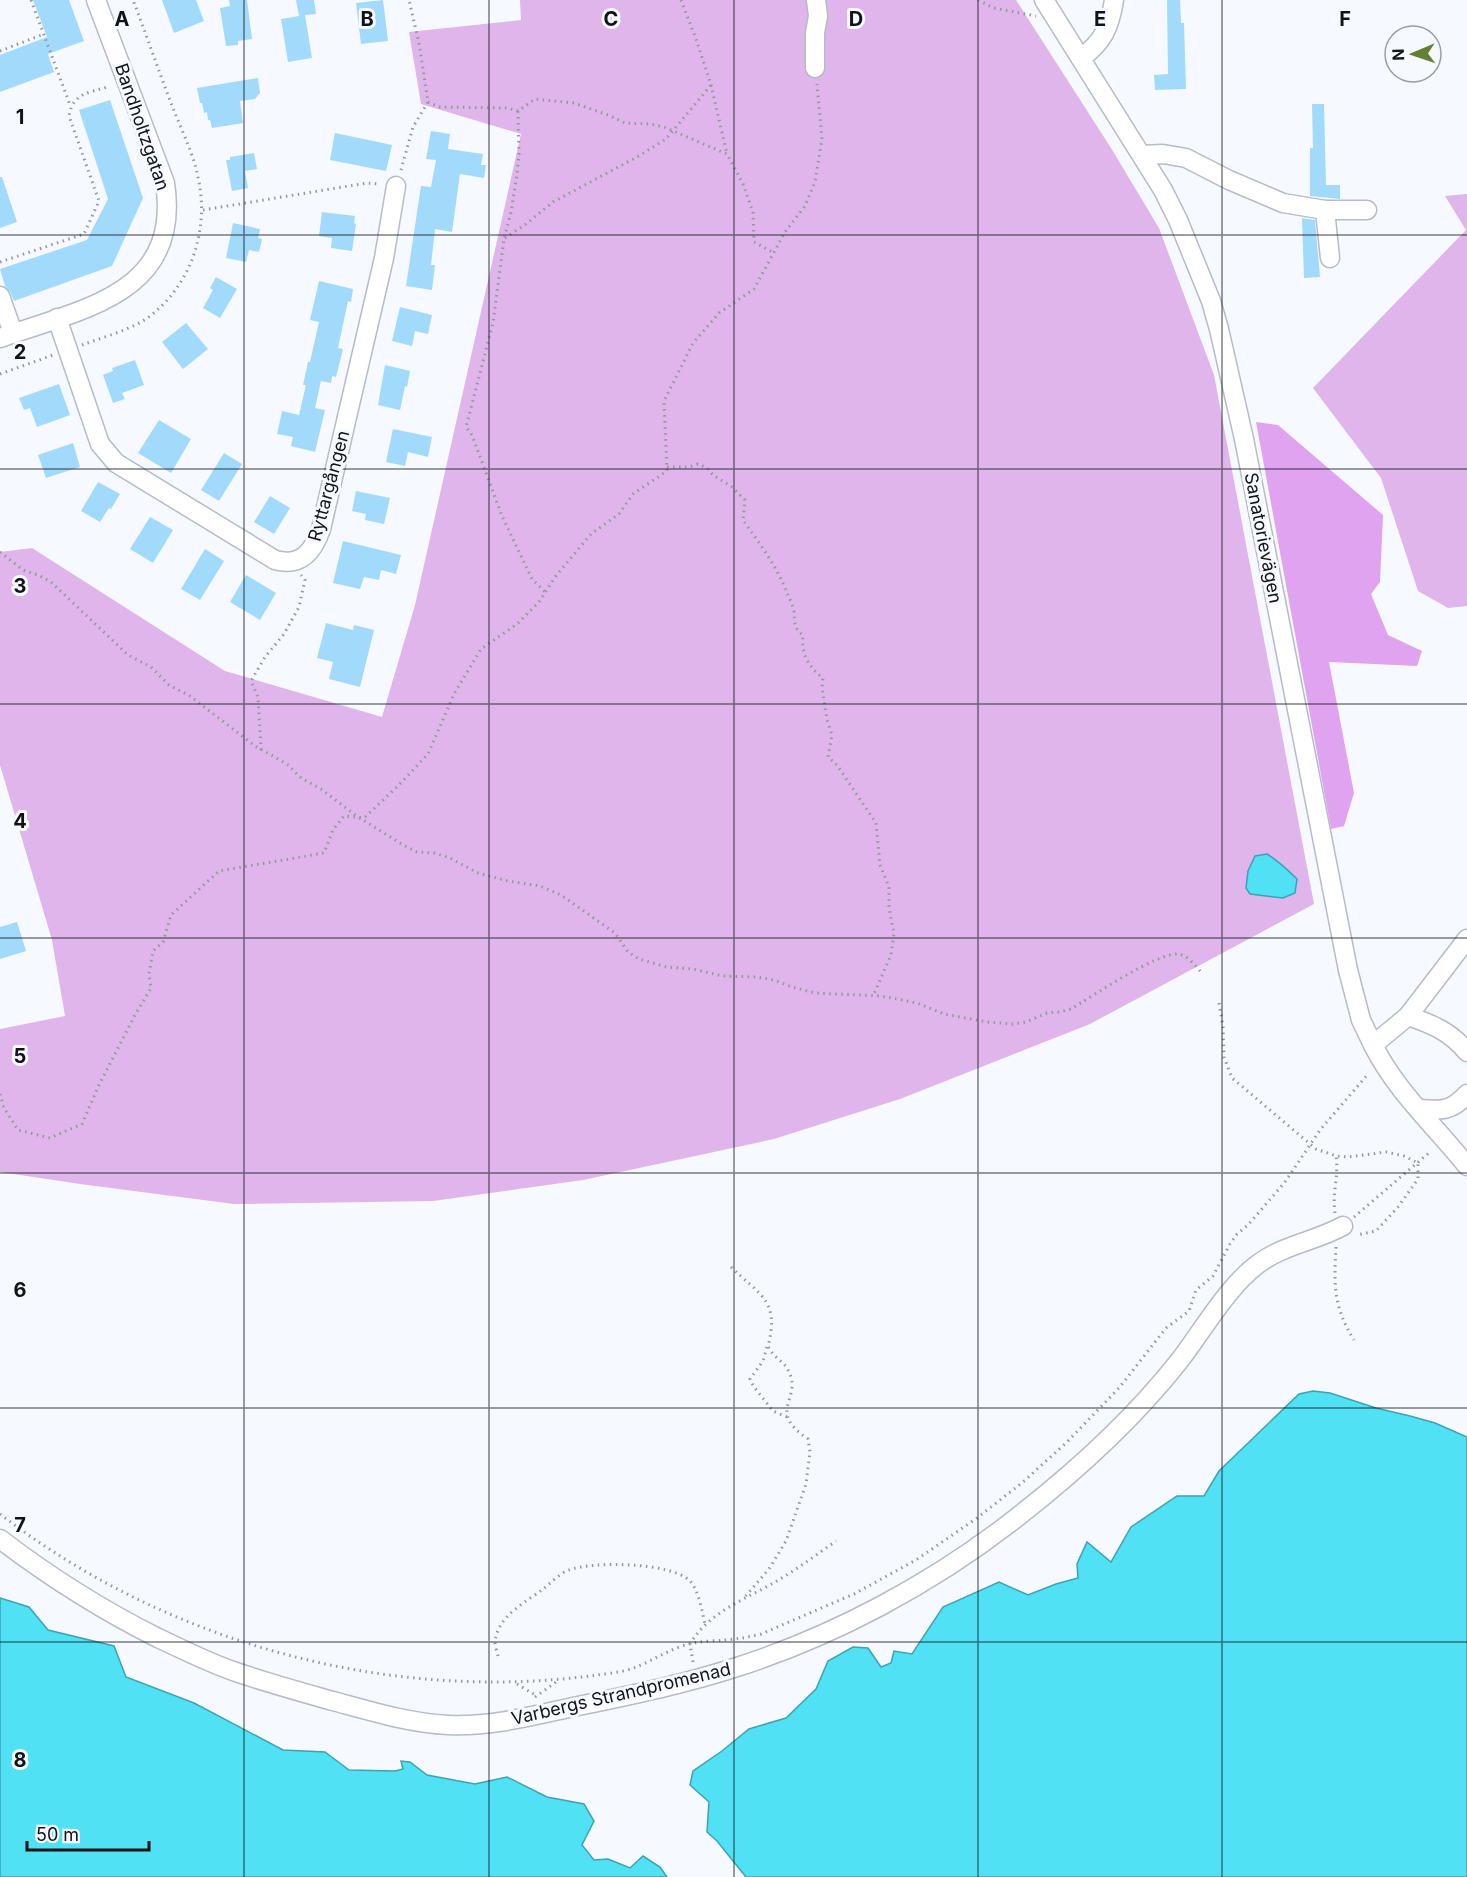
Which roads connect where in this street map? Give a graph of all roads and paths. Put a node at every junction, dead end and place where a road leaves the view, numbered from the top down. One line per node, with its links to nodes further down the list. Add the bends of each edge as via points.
1 (31, 0): 10 (path)
2 (96, 0): 14 (street, Bandholtzgatan)
3 (410, 0): 16 (path)
4 (681, 0): 15 (path)
5 (816, 0): 13 (street)
6 (978, 0): 9 (path, via 1019,14)
7 (1044, 0): 9 (street, Sanatorievägen)
8 (1114, 0): 12 (street, via 1102,39)
9 (1055, 18): 12 (street, Sanatorievägen)
10 (44, 34): 11 (path); 17 (path)
11 (0, 51)
12 (1081, 58): 21 (street, Sanatorievägen)
13 (815, 68): 27 (path, via 822,139 815,182 805,206)
14 (127, 81): 17 (path, via 79,96); 31 (street, Bandholtzgatan, via 165,183 164,234 151,263 131,285 113,297)
15 (711, 85): 19 (path); 20 (path)
16 (428, 102): 18 (path, via 439,107); 22 (path, via 413,127)
17 (71, 106): 29 (path, via 69,116 99,201 92,218 84,234)
18 (518, 111): 19 (path, via 543,98 574,103 625,123 650,124); 26 (path, via 517,174)
19 (674, 131): 20 (path); 26 (path, via 637,157 553,202)
20 (727, 154): 27 (path, via 753,212 754,242)
21 (1142, 155): 24 (street, via 1186,158 1282,203); 46 (street, Sanatorievägen, via 1178,220 1216,320 1246,450 1347,970 1361,1020)
22 (396, 186): 23 (path, via 367,183); 37 (street, Ryttargången, via 384,258 321,529 308,554)
23 (202, 210)
24 (1325, 210): 25 (street); 28 (street)
25 (1367, 210)
26 (504, 239): 38 (path, via 493,323 466,427 532,579)
27 (774, 253): 35 (path, via 754,289 719,313 693,343 664,401)
28 (1330, 258)
29 (0, 262)
30 (0, 296): 32 (street)
31 (57, 318): 32 (street, Bandholtzgatan); 33 (street)
32 (7, 335)
33 (68, 350): 34 (path); 37 (street, via 100,444 116,463 275,560)
34 (0, 374)
35 (667, 467): 38 (path, via 667,471 633,494 619,514 591,534); 43 (path, via 698,464 745,500 743,520 784,585 797,630 803,635 806,660 823,678 832,735 828,757 876,823 880,865 889,887 894,933 891,955)
36 (0, 552): 39 (path, via 23,570 51,582 128,655 151,667 169,685 190,696)
37 (291, 562): 39 (path, via 305,580 299,607 251,681 258,697)
38 (545, 592): 40 (path, via 517,624 481,649 454,694 428,754 364,818)
39 (261, 750): 40 (path, via 287,764)
40 (358, 817): 43 (path, via 417,852 450,858 478,873 540,886 561,895 615,933 628,952 639,959 722,976 774,980 815,993); 48 (path, via 344,816 333,830 324,853 219,871 171,915 163,942 153,951 151,988 82,1124 51,1138 18,1130)
41 (1467, 939): 45 (street)
42 (1203, 974): 43 (path, via 1188,958 1170,954 1071,1009 1013,1024 944,1014 917,1002)
43 (873, 996)
44 (1219, 1003): 52 (path, via 1224,1057 1232,1078)
45 (1408, 1016): 46 (street); 47 (street, via 1440,1028)
46 (1377, 1052): 50 (street, Sanatorievägen, via 1400,1089); 52 (path)
47 (1467, 1052)
48 (0, 1094)
49 (1467, 1094): 50 (street, via 1452,1107)
50 (1420, 1109): 51 (street, Sanatorievägen)
51 (1446, 1139): 54 (path); 55 (street, Sanatorievägen)
52 (1309, 1144): 53 (path); 66 (path, via 1285,1182 1230,1244 1213,1276 1196,1290 1188,1311 1166,1328 1100,1409 1023,1482 933,1548 854,1594 761,1634)
53 (1336, 1156): 54 (path, via 1386,1152); 56 (path, via 1334,1205)
54 (1418, 1163): 56 (path); 56 (path, via 1418,1179 1376,1231 1357,1234)
55 (1467, 1166)
56 (1340, 1228): 58 (path, via 1335,1288 1338,1307); 68 (street, Varbergs Strandpromenad, via 1272,1255 1256,1266 1143,1402 1087,1458 972,1550 885,1604 844,1624 739,1667)
57 (731, 1267): 59 (path, via 771,1310)
58 (1354, 1340)
59 (768, 1346): 60 (path, via 788,1369 793,1387); 60 (path, via 750,1379 774,1411)
60 (787, 1417): 64 (path, via 796,1431 808,1439 806,1484 786,1541)
61 (0, 1514): 66 (path, via 99,1578 159,1609 242,1642 350,1668 515,1683 630,1669)
62 (0, 1539): 68 (street, Varbergs Strandpromenad, via 94,1605 196,1657 295,1690 417,1721 483,1725)
63 (836, 1541): 64 (path)
64 (744, 1599): 65 (path)
65 (705, 1624): 66 (path); 67 (path, via 692,1583 681,1573 644,1566 582,1566 566,1571 512,1610 495,1642)
66 (690, 1644): 68 (path)
67 (498, 1656)
68 (697, 1679)

